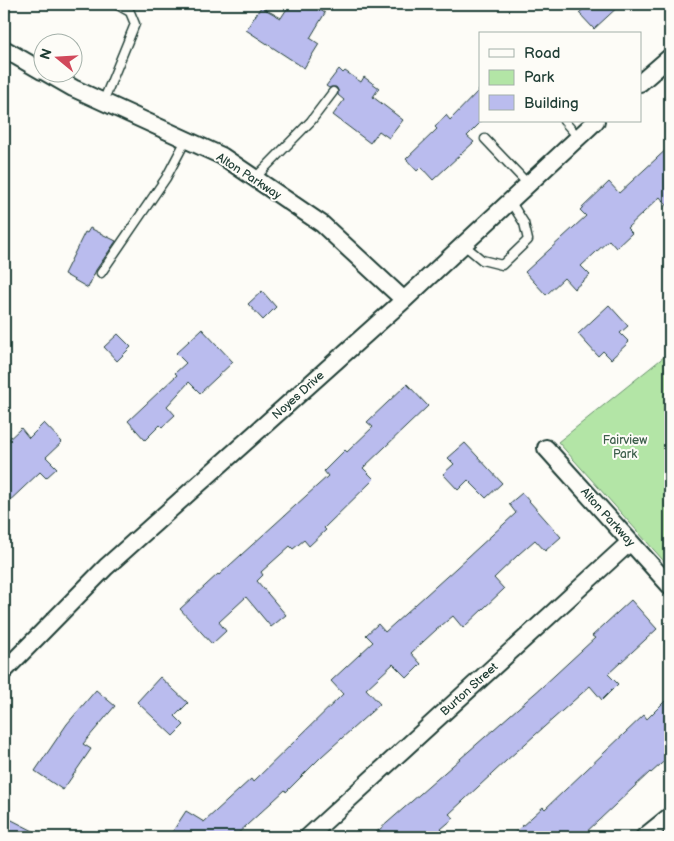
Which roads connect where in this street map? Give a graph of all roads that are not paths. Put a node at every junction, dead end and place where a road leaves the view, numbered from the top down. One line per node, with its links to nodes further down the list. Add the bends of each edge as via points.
1 (116, 4): 8 (lane, via 130,12 135,24)
2 (4, 49): 4 (street, Alton Parkway)
3 (670, 57): 5 (street)
4 (32, 65)
5 (642, 81)
6 (64, 82): 8 (street, Alton Parkway)
7 (333, 92): 14 (lane, via 311,121)
8 (103, 102): 12 (street, Alton Parkway)
9 (565, 122): 11 (lane)
10 (595, 122): 11 (street, Noyes Drive)
11 (578, 137): 15 (street, Noyes Drive)
12 (186, 140): 14 (street, Alton Parkway, via 222,156); 18 (lane, via 166,178)
13 (485, 140): 15 (lane)
14 (255, 178): 19 (street, Alton Parkway, via 322,224)
15 (528, 184): 16 (street, Noyes Drive)
16 (510, 201): 17 (street, Noyes Drive); 17 (lane, via 524,223 528,240 502,265 482,260)
17 (464, 245): 19 (street, Noyes Drive)
18 (101, 273)
19 (404, 300): 23 (street, Noyes Drive, via 106,566)
20 (546, 448): 21 (street, Alton Parkway)
21 (630, 542): 22 (street, Alton Parkway); 25 (street, Burton Street)
22 (670, 586)
23 (4, 671)
24 (670, 816): 26 (street)
25 (308, 837)
26 (644, 837)

